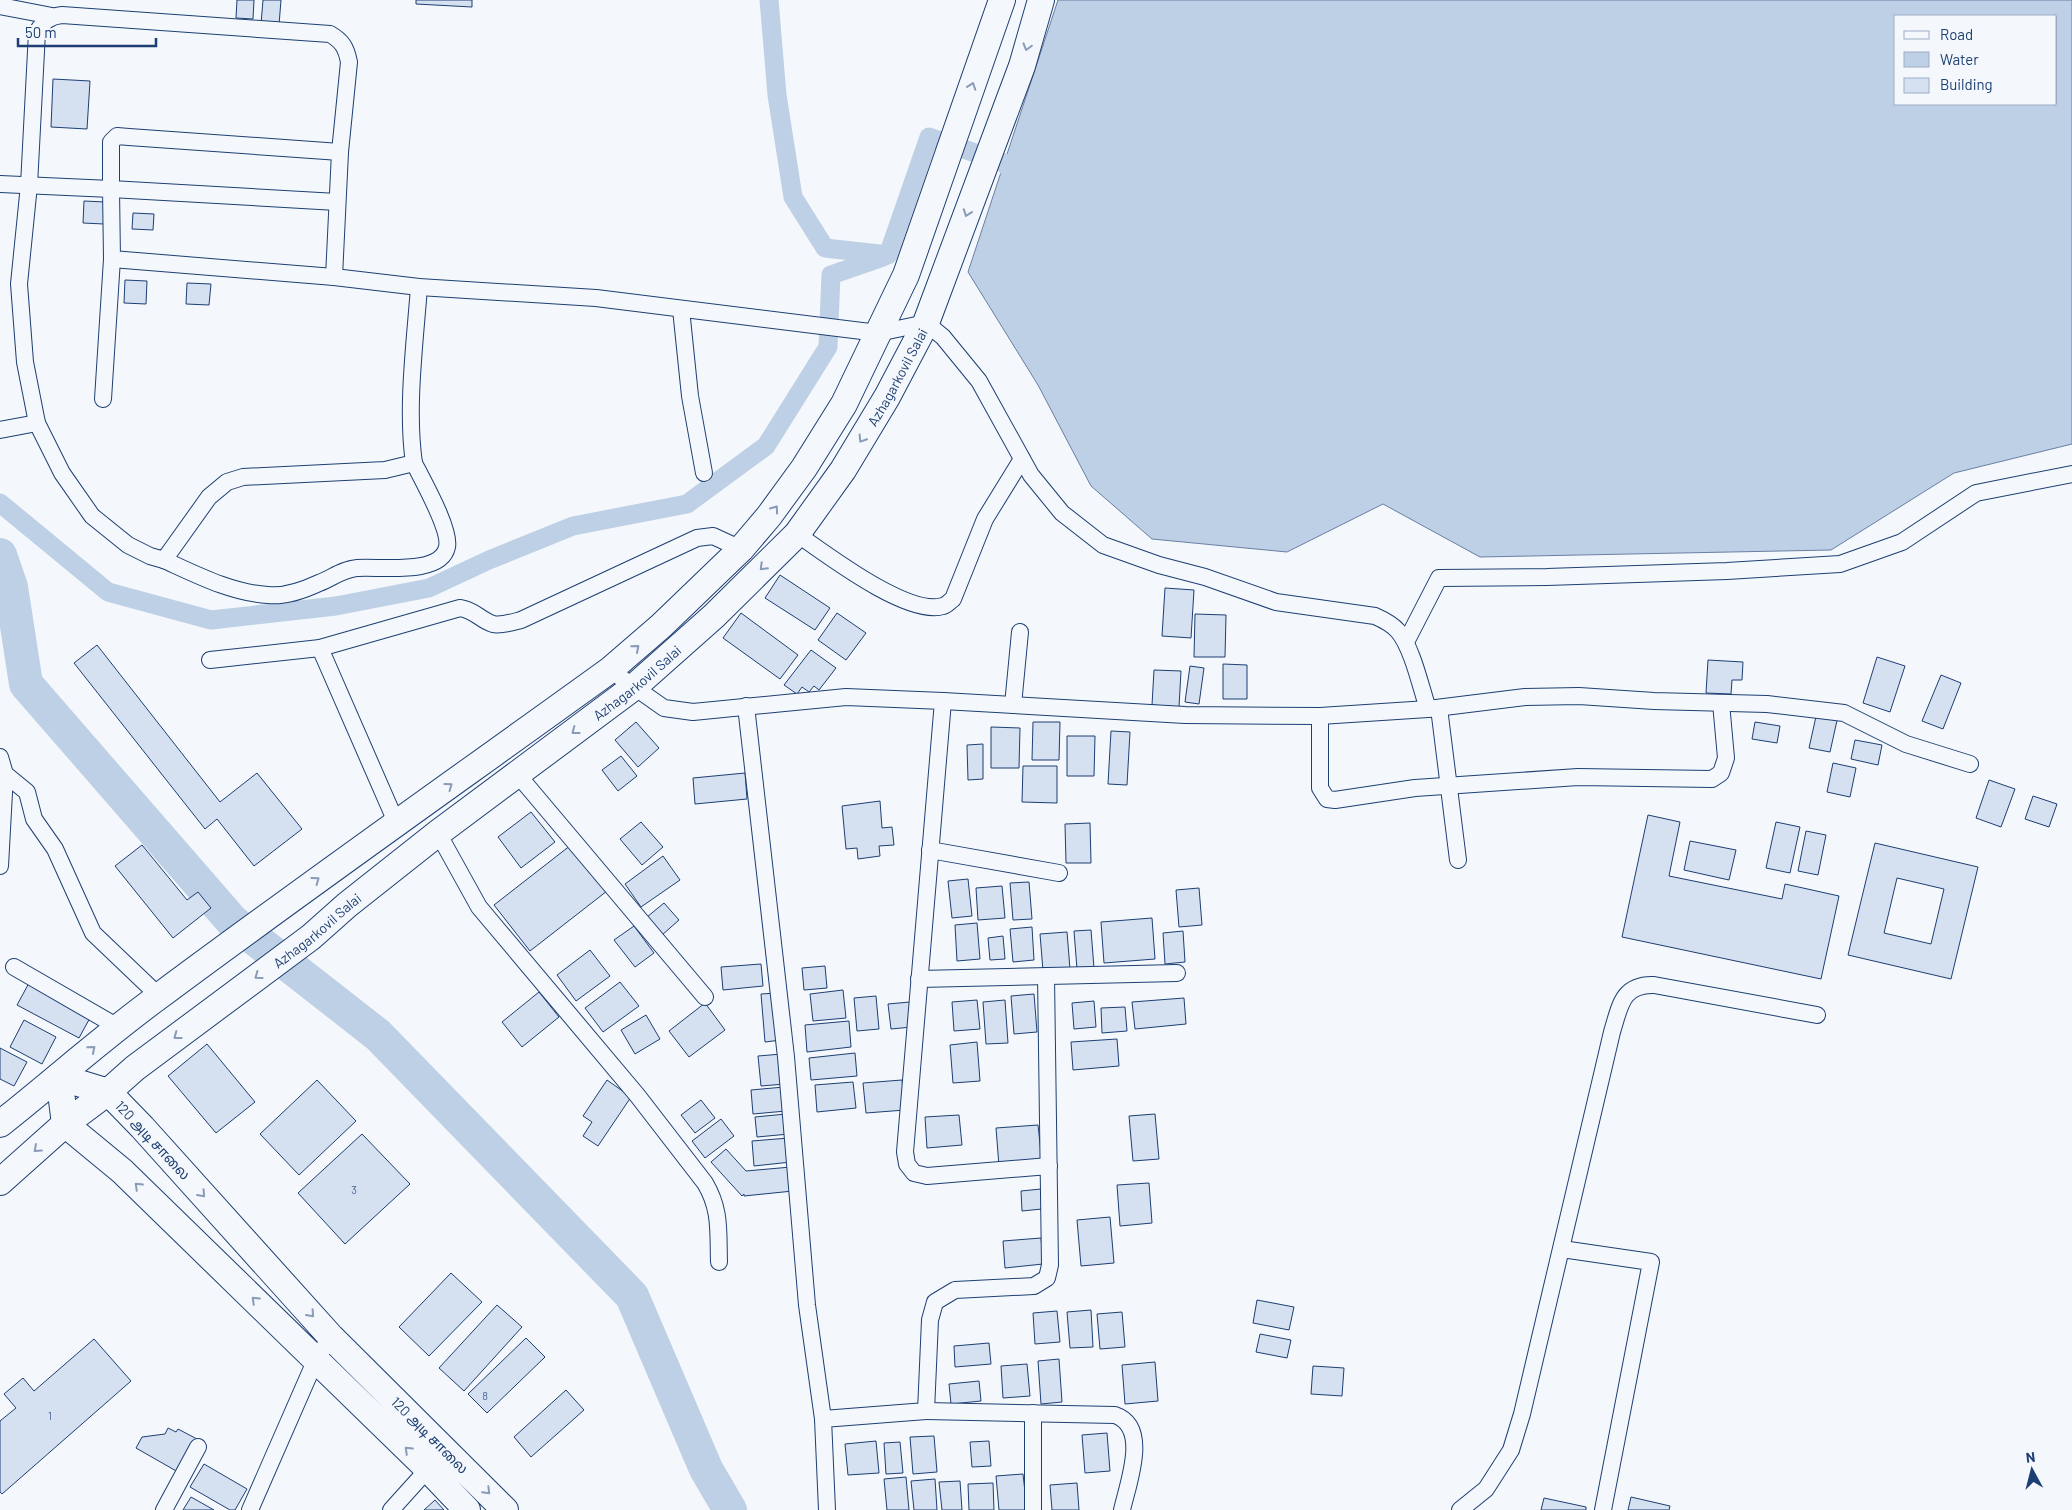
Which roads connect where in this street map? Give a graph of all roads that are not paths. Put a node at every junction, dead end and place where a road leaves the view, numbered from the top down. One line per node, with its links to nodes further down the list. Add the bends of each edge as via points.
1 (1002, 0): 15 (main road, Azhagarkovil Salai, one-way to 1, via 906,275)
2 (1041, 0): 14 (main road, Azhagarkovil Salai, one-way to 14, via 1022,66)
3 (0, 6): 4 (street)
4 (52, 16): 5 (street, via 62,14 330,34 347,50); 7 (street, via 37,32)
5 (340, 152): 8 (street, via 117,136 111,142); 9 (street)
6 (0, 184): 7 (street)
7 (29, 185): 8 (street); 17 (street, via 19,284 25,362)
8 (111, 189): 9 (street); 10 (street)
9 (338, 202): 11 (street)
10 (112, 259): 11 (street); 16 (street)
11 (334, 277): 12 (street)
12 (419, 287): 13 (street, via 596,298); 20 (street, via 413,381)
13 (681, 309): 15 (street); 21 (street, via 690,396)
14 (926, 323): 15 (street); 19 (street, via 943,336 979,381); 23 (main road, Azhagarkovil Salai, one-way to 23, via 887,398 843,470)
15 (878, 333): 24 (main road, Azhagarkovil Salai, one-way to 15, via 804,468 844,404)
16 (103, 399)
17 (37, 422): 18 (street); 25 (street, via 62,473 92,516 128,545)
18 (0, 430)
19 (1022, 459): 23 (street, via 986,519 953,599 944,606 930,607 909,601 871,585); 27 (street, via 1062,513 1103,545 1276,602 1376,616 1398,630)
20 (414, 463): 25 (street, via 385,470 243,477 227,482 209,497); 25 (street, via 447,537 448,547 439,559 426,565 354,568 289,594 268,595 222,585)
21 (704, 474)
22 (2072, 474): 27 (street, via 1976,493 1902,542 1840,564 1727,571 1440,578)
23 (797, 534): 31 (main road, Azhagarkovil Salai, one-way to 31, via 714,616)
24 (741, 549): 28 (street, via 713,536 704,536 521,620 494,624 475,612 460,608); 30 (main road, Azhagarkovil Salai, one-way to 24, via 668,620)
25 (164, 560)
26 (1020, 632): 34 (street)
27 (1406, 642): 36 (street)
28 (320, 648): 29 (street); 43 (street)
29 (210, 660)
30 (610, 670): 31 (street); 43 (main road, Azhagarkovil Salai, one-way to 30)
31 (634, 687): 35 (street, via 664,708 694,712); 41 (main road, Azhagarkovil Salai, one-way to 41)
32 (943, 701): 34 (street); 35 (street, via 846,697); 45 (street)
33 (1721, 703): 36 (street, via 1570,696 1525,697); 39 (street, via 1767,704 1844,713 1906,744); 42 (street, via 1726,758 1721,774 1712,779 1578,777)
34 (1012, 705): 37 (street, via 1185,715)
35 (746, 706): 69 (street, via 786,1058 807,1305)
36 (1434, 708): 37 (street); 42 (street)
37 (1320, 716): 42 (street, via 1320,788 1327,798 1335,800 1391,790)
38 (0, 757): 40 (street)
39 (1970, 764)
40 (5, 774): 47 (street); 53 (street, via 27,792 34,819 54,849 93,933)
41 (518, 775): 44 (main road, Azhagarkovil Salai); 54 (street)
42 (1450, 786): 46 (street)
43 (396, 822): 53 (main road, Azhagarkovil Salai, one-way to 43)
44 (438, 833): 58 (main road, Azhagarkovil Salai, one-way to 58, via 311,937 135,1068); 64 (street, via 478,907 637,1095 705,1182 714,1197 718,1218)
45 (930, 850): 48 (street); 52 (street)
46 (1458, 860)
47 (0, 866)
48 (1059, 873)
49 (14, 967): 56 (street)
50 (1177, 973): 51 (street)
51 (1046, 976): 52 (street); 61 (street)
52 (919, 979): 61 (street, via 905,1152 907,1164 914,1174 927,1176)
53 (159, 996): 56 (main road, Azhagarkovil Salai)
54 (705, 997)
55 (1817, 1015): 63 (street, via 1654,985 1630,990 1620,1004 1612,1032)
56 (118, 1027): 57 (main road, Azhagarkovil Salai, one-way to 56)
57 (59, 1077): 58 (main road, 120 அடி சாலை); 59 (main road, Azhagarkovil Salai); 60 (main road)
58 (108, 1092): 60 (main road, Azhagarkovil Salai); 65 (main road, 120 அடி சாலை, one-way to 65)
59 (0, 1124)
60 (64, 1124): 62 (main road, Azhagarkovil Salai, one-way to 62); 66 (main road, 120 அடி சாலை, one-way to 60, via 122,1171)
61 (1049, 1166): 67 (street, via 1050,1265 1047,1278 1034,1286 955,1290 936,1302 930,1320)
62 (0, 1182)
63 (1562, 1249): 80 (street, via 1522,1414 1510,1450 1486,1489); 81 (street, via 1651,1262)
64 (719, 1262)
65 (331, 1337): 66 (street); 76 (main road, 120 அடி சாலை, one-way to 76)
66 (316, 1360): 71 (main road, 120 அடி சாலை, one-way to 66); 73 (street)
67 (926, 1411): 68 (street); 69 (street)
68 (1033, 1413): 78 (street); 79 (street, via 1115,1415 1124,1418 1133,1432 1135,1451)
69 (823, 1419): 77 (street)
70 (198, 1448): 72 (street)
71 (428, 1469): 74 (street); 75 (main road, 120 அடி சாலை)
72 (164, 1510)
73 (250, 1510)
74 (391, 1510)
75 (466, 1510)
76 (505, 1510)
77 (827, 1510)
78 (1033, 1510)
79 (1122, 1510)
80 (1460, 1510)
81 (1603, 1510)

